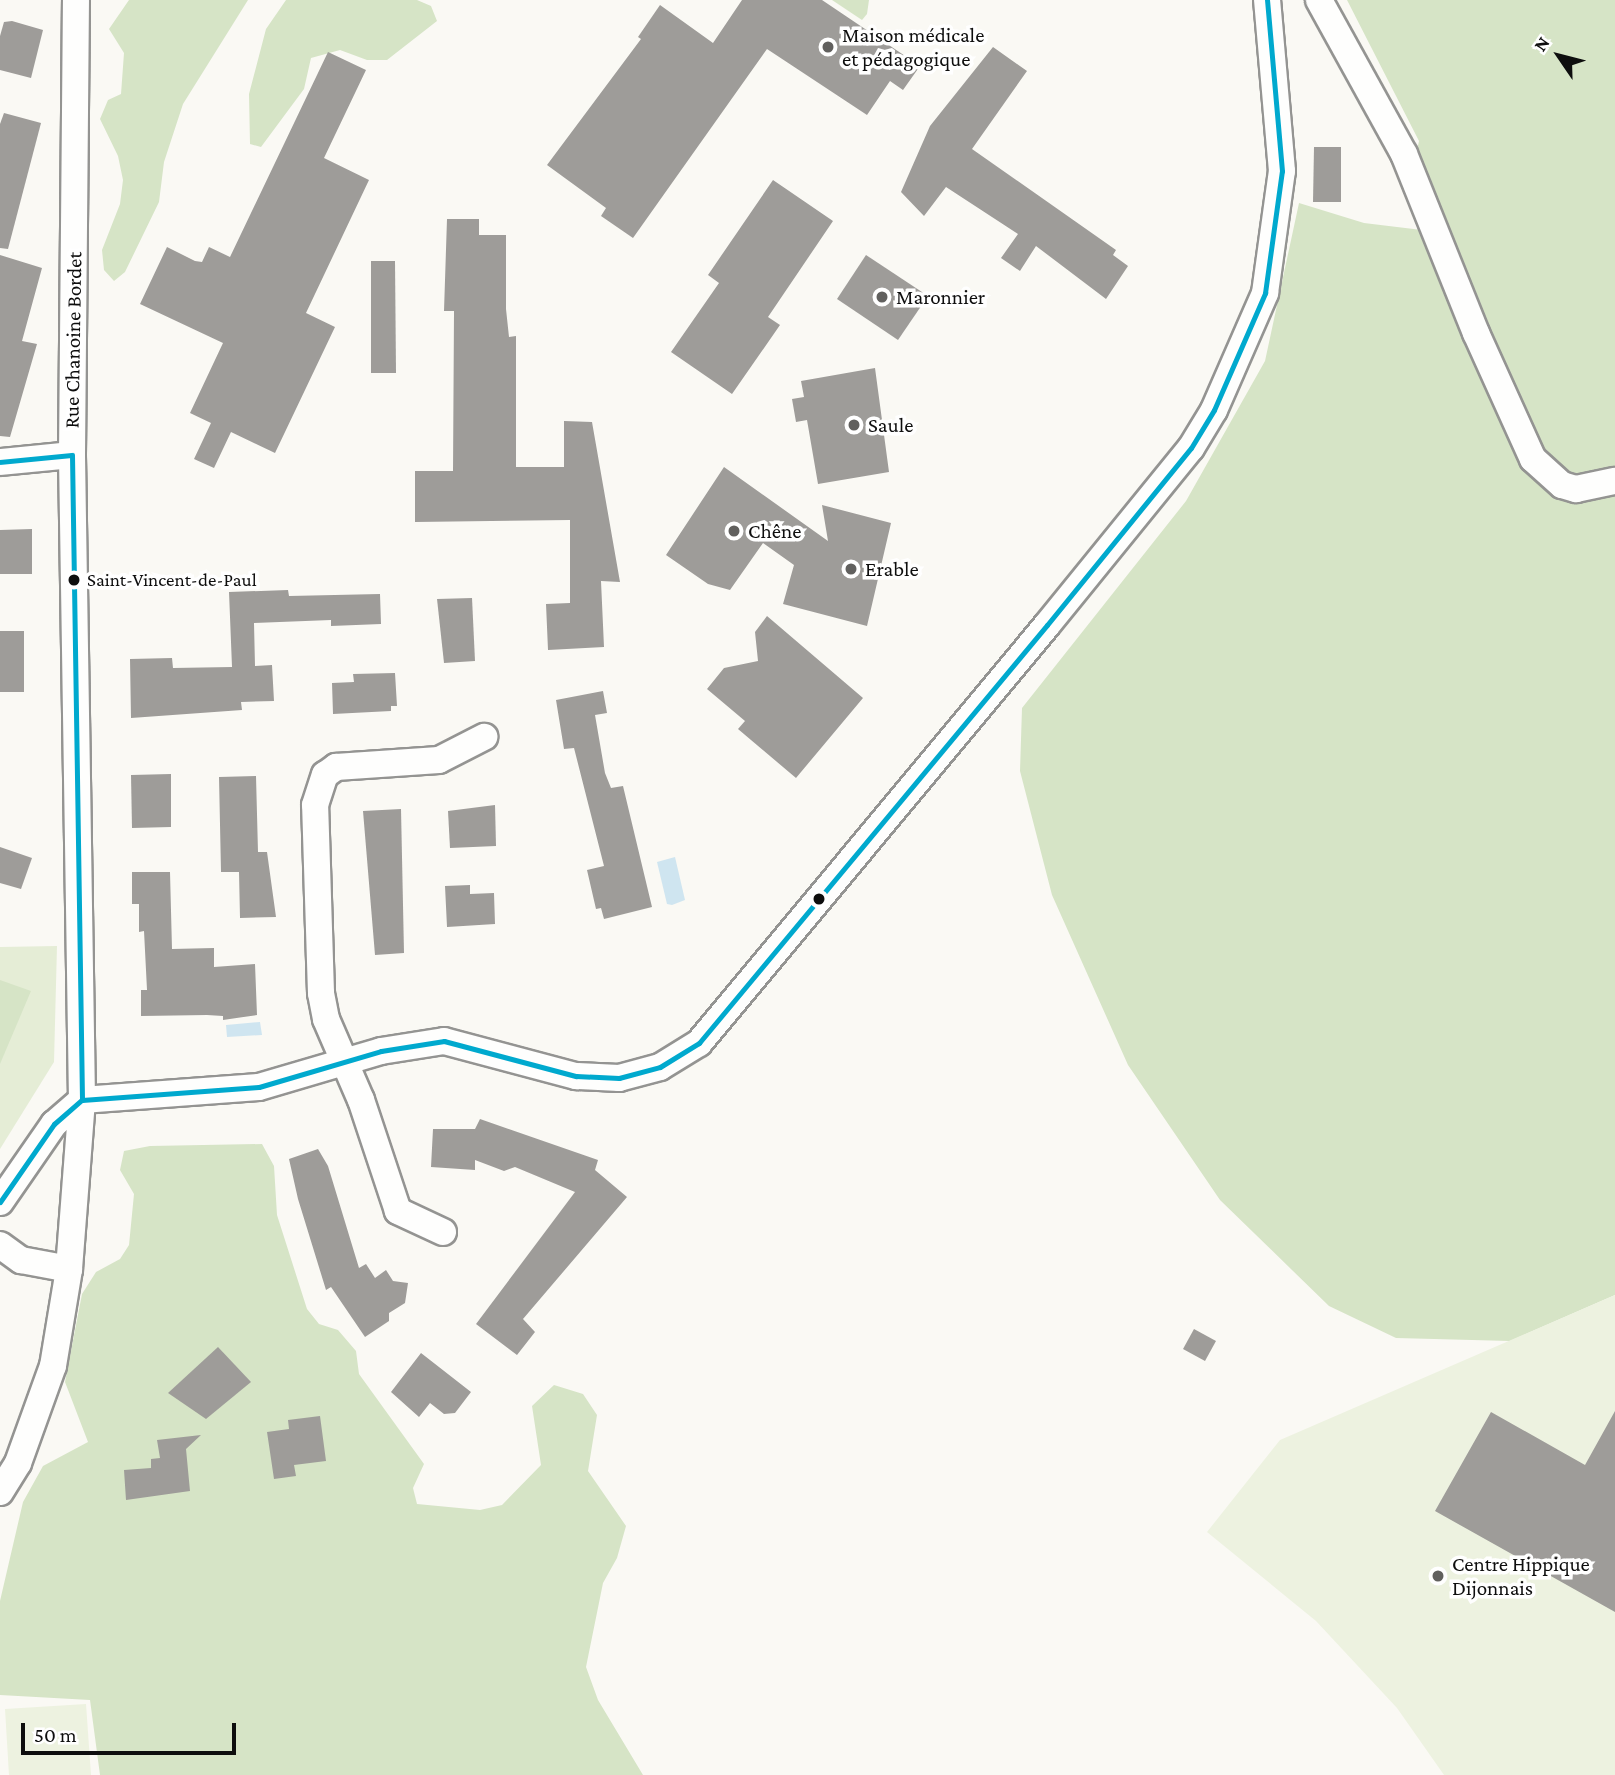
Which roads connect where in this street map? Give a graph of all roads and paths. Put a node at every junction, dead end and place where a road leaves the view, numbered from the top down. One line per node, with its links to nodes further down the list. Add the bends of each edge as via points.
1 (76, 0): 4 (street, Rue Chanoine Bordet)
2 (1267, 0): 8 (street, via 1282,171 1265,293 1214,410 1182,458 714,1028 690,1051 660,1067 612,1078 576,1076 444,1041)
3 (1319, 0): 6 (street, via 1404,154 1533,459 1569,487)
4 (72, 455): 5 (street); 9 (street, Rue Chanoine Bordet)
5 (0, 462)
6 (1615, 481)
7 (484, 737): 8 (street, via 439,760 336,767 317,789 321,993)
8 (344, 1060): 9 (street, via 248,1088); 11 (street, via 398,1211)
9 (82, 1100): 10 (street, via 54,1124); 13 (street, Rue Chanoine Bordet)
10 (0, 1202)
11 (443, 1232)
12 (0, 1245): 13 (street, via 21,1260)
13 (69, 1269): 14 (street, Rue Chanoine Bordet, via 47,1390 18,1463)
14 (0, 1492)

